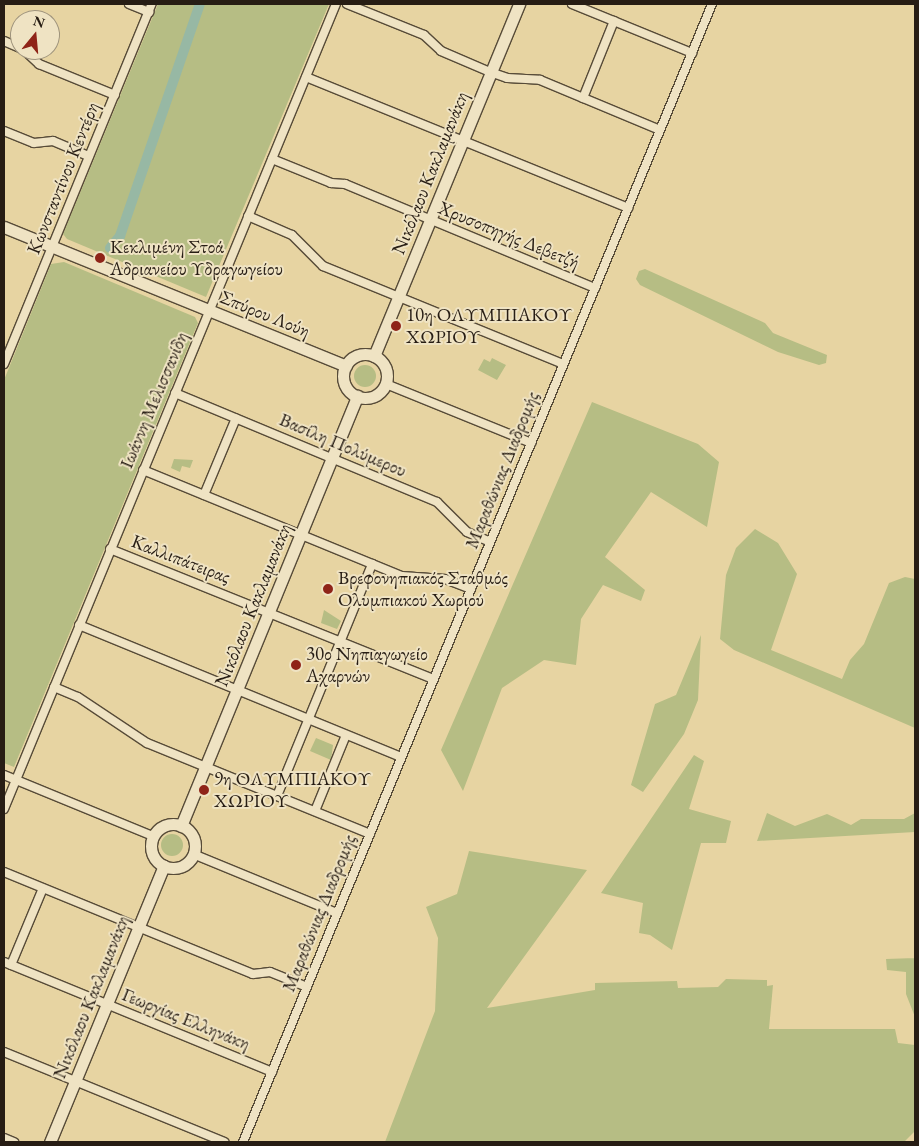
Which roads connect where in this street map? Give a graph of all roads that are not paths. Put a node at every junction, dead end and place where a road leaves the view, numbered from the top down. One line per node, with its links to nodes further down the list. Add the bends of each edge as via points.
1 (129, 4): 8 (street)
2 (152, 4): 8 (street, Κωνσταντίνου Κεντέρη)
3 (336, 4): 13 (street, Ιωάννη Μελισσανίδη)
4 (347, 4): 12 (street, via 424,35 440,51)
5 (519, 4): 12 (street, Νικόλαου Κακλαμανάκη)
6 (572, 4): 9 (street)
7 (712, 4): 10 (street, Μαραθώνιας Διαδρομής)
8 (149, 12): 14 (street, Κωνσταντίνου Κεντέρη)
9 (614, 21): 10 (street); 15 (street)
10 (692, 53): 16 (street, Μαραθώνιας Διαδρομής)
11 (35, 60): 14 (street)
12 (490, 72): 15 (street, via 507,78 540,80); 18 (street, Νικόλαου Κακλαμανάκη)
13 (306, 77): 18 (street); 20 (street, Ιωάννη Μελισσανίδη)
14 (115, 95): 19 (street, Κωνσταντίνου Κεντέρη)
15 (583, 98): 16 (street)
16 (660, 130): 21 (street, Μαραθώνιας Διαδρομής)
17 (4, 131): 19 (street, via 34,143 53,141)
18 (462, 141): 21 (street); 23 (street, Νικόλαου Κακλαμανάκη)
19 (89, 156): 25 (street, Κωνσταντίνου Κεντέρη)
20 (272, 159): 22 (street, Ιωάννη Μελισσανίδη); 23 (street, Χρυσοπηγής Δεβετζή, via 331,183 344,184)
21 (628, 208): 26 (street, Μαραθώνιας Διαδρομής)
22 (248, 216): 27 (street, via 292,235 324,266); 28 (street, Ιωάννη Μελισσανίδη)
23 (430, 220): 26 (street, Χρυσοπηγής Δεβετζή); 27 (street, Νικόλαου Κακλαμανάκη)
24 (4, 227): 25 (street, Σπύρου Λούη)
25 (52, 247): 28 (street, Σπύρου Λούη); 30 (street, Κωνσταντίνου Κεντέρη)
26 (595, 288): 31 (street, Μαραθώνιας Διαδρομής)
27 (398, 296): 29 (street, Νικόλαου Κακλαμανάκη); 31 (street)
28 (210, 310): 32 (street, Σπύρου Λούη); 34 (street, Ιωάννη Μελισσανίδη)
29 (374, 356): 32 (street, via 357,355); 33 (street, via 386,370)
30 (4, 364)
31 (564, 364): 37 (street, Μαραθώνιας Διαδρομής)
32 (346, 366): 35 (street, via 344,383)
33 (386, 384): 35 (street, via 371,397); 37 (street)
34 (175, 393): 36 (street, Βασίλη Πολύμερου); 39 (street, Ιωάννη Μελισσανίδη)
35 (357, 396): 38 (street, Νικόλαου Κακλαμανάκη)
36 (236, 418): 38 (street, Βασίλη Πολύμερου); 40 (street)
37 (531, 444): 42 (street, Μαραθώνιας Διαδρομής)
38 (332, 459): 41 (street, Νικόλαου Κακλαμανάκη); 42 (street, Βασίλη Πολύμερου, via 437,502 467,532)
39 (143, 470): 40 (street); 43 (street, Ιωάννη Μελισσανίδη)
40 (204, 495): 41 (street)
41 (301, 535): 44 (street); 46 (street, Νικόλαου Κακλαμανάκη)
42 (490, 542): 45 (street, Μαραθώνιας Διαδρομής)
43 (110, 549): 46 (street, Καλλιπάτειρας); 47 (street, Ιωάννη Μελισσανίδη)
44 (372, 564): 45 (street, via 402,576 446,579); 48 (street)
45 (471, 589): 49 (street, Μαραθώνιας Διαδρομής)
46 (269, 611): 48 (street, Καλλιπάτειρας); 51 (street, Νικόλαου Κακλαμανάκη)
47 (79, 625): 50 (street, Ιωάννη Μελισσανίδη); 51 (street)
48 (341, 640): 49 (street, Καλλιπάτειρας); 52 (street)
49 (434, 679): 54 (street, Μαραθώνιας Διαδρομής)
50 (54, 687): 55 (street, via 78,697 146,743); 57 (street, Ιωάννη Μελισσανίδη)
51 (237, 690): 52 (street); 55 (street, Νικόλαου Κακλαμανάκη)
52 (308, 719): 53 (street); 58 (street)
53 (346, 735): 54 (street); 60 (street)
54 (401, 758): 62 (street, Μαραθώνιας Διαδρομής)
55 (205, 766): 58 (street); 61 (street, Νικόλαου Κακλαμανάκη)
56 (4, 775): 57 (street)
57 (16, 780): 59 (street, Ιωάννη Μελισσανίδη); 63 (street)
58 (277, 796): 60 (street)
59 (4, 809)
60 (315, 812): 62 (street)
61 (181, 826): 63 (street, via 162,827); 64 (street, via 193,838)
62 (370, 834): 68 (street, Μαραθώνιας Διαδρομής)
63 (153, 836): 65 (street, via 151,850)
64 (193, 854): 65 (street, via 181,866); 68 (street)
65 (164, 866): 69 (street, Νικόλαου Κακλαμανάκη)
66 (4, 872): 67 (street)
67 (43, 888): 69 (street); 70 (street)
68 (337, 913): 71 (street, Μαραθώνιας Διαδρομής)
69 (138, 928): 71 (street, via 253,974 270,972); 72 (street, Νικόλαου Κακλαμανάκη)
70 (7, 963): 72 (street, Γεωργίας Ελληνάκη)
71 (307, 986): 74 (street, Μαραθώνιας Διαδρομής)
72 (107, 1004): 74 (street, Γεωργίας Ελληνάκη); 75 (street, Νικόλαου Κακλαμανάκη)
73 (4, 1052): 75 (street)
74 (272, 1072): 80 (street, Μαραθώνιας Διαδρομής)
75 (75, 1081): 78 (street, Νικόλαου Κακλαμανάκη); 79 (street)
76 (4, 1138): 77 (street)
77 (14, 1142)
78 (50, 1142)
79 (224, 1142)
80 (243, 1142)

